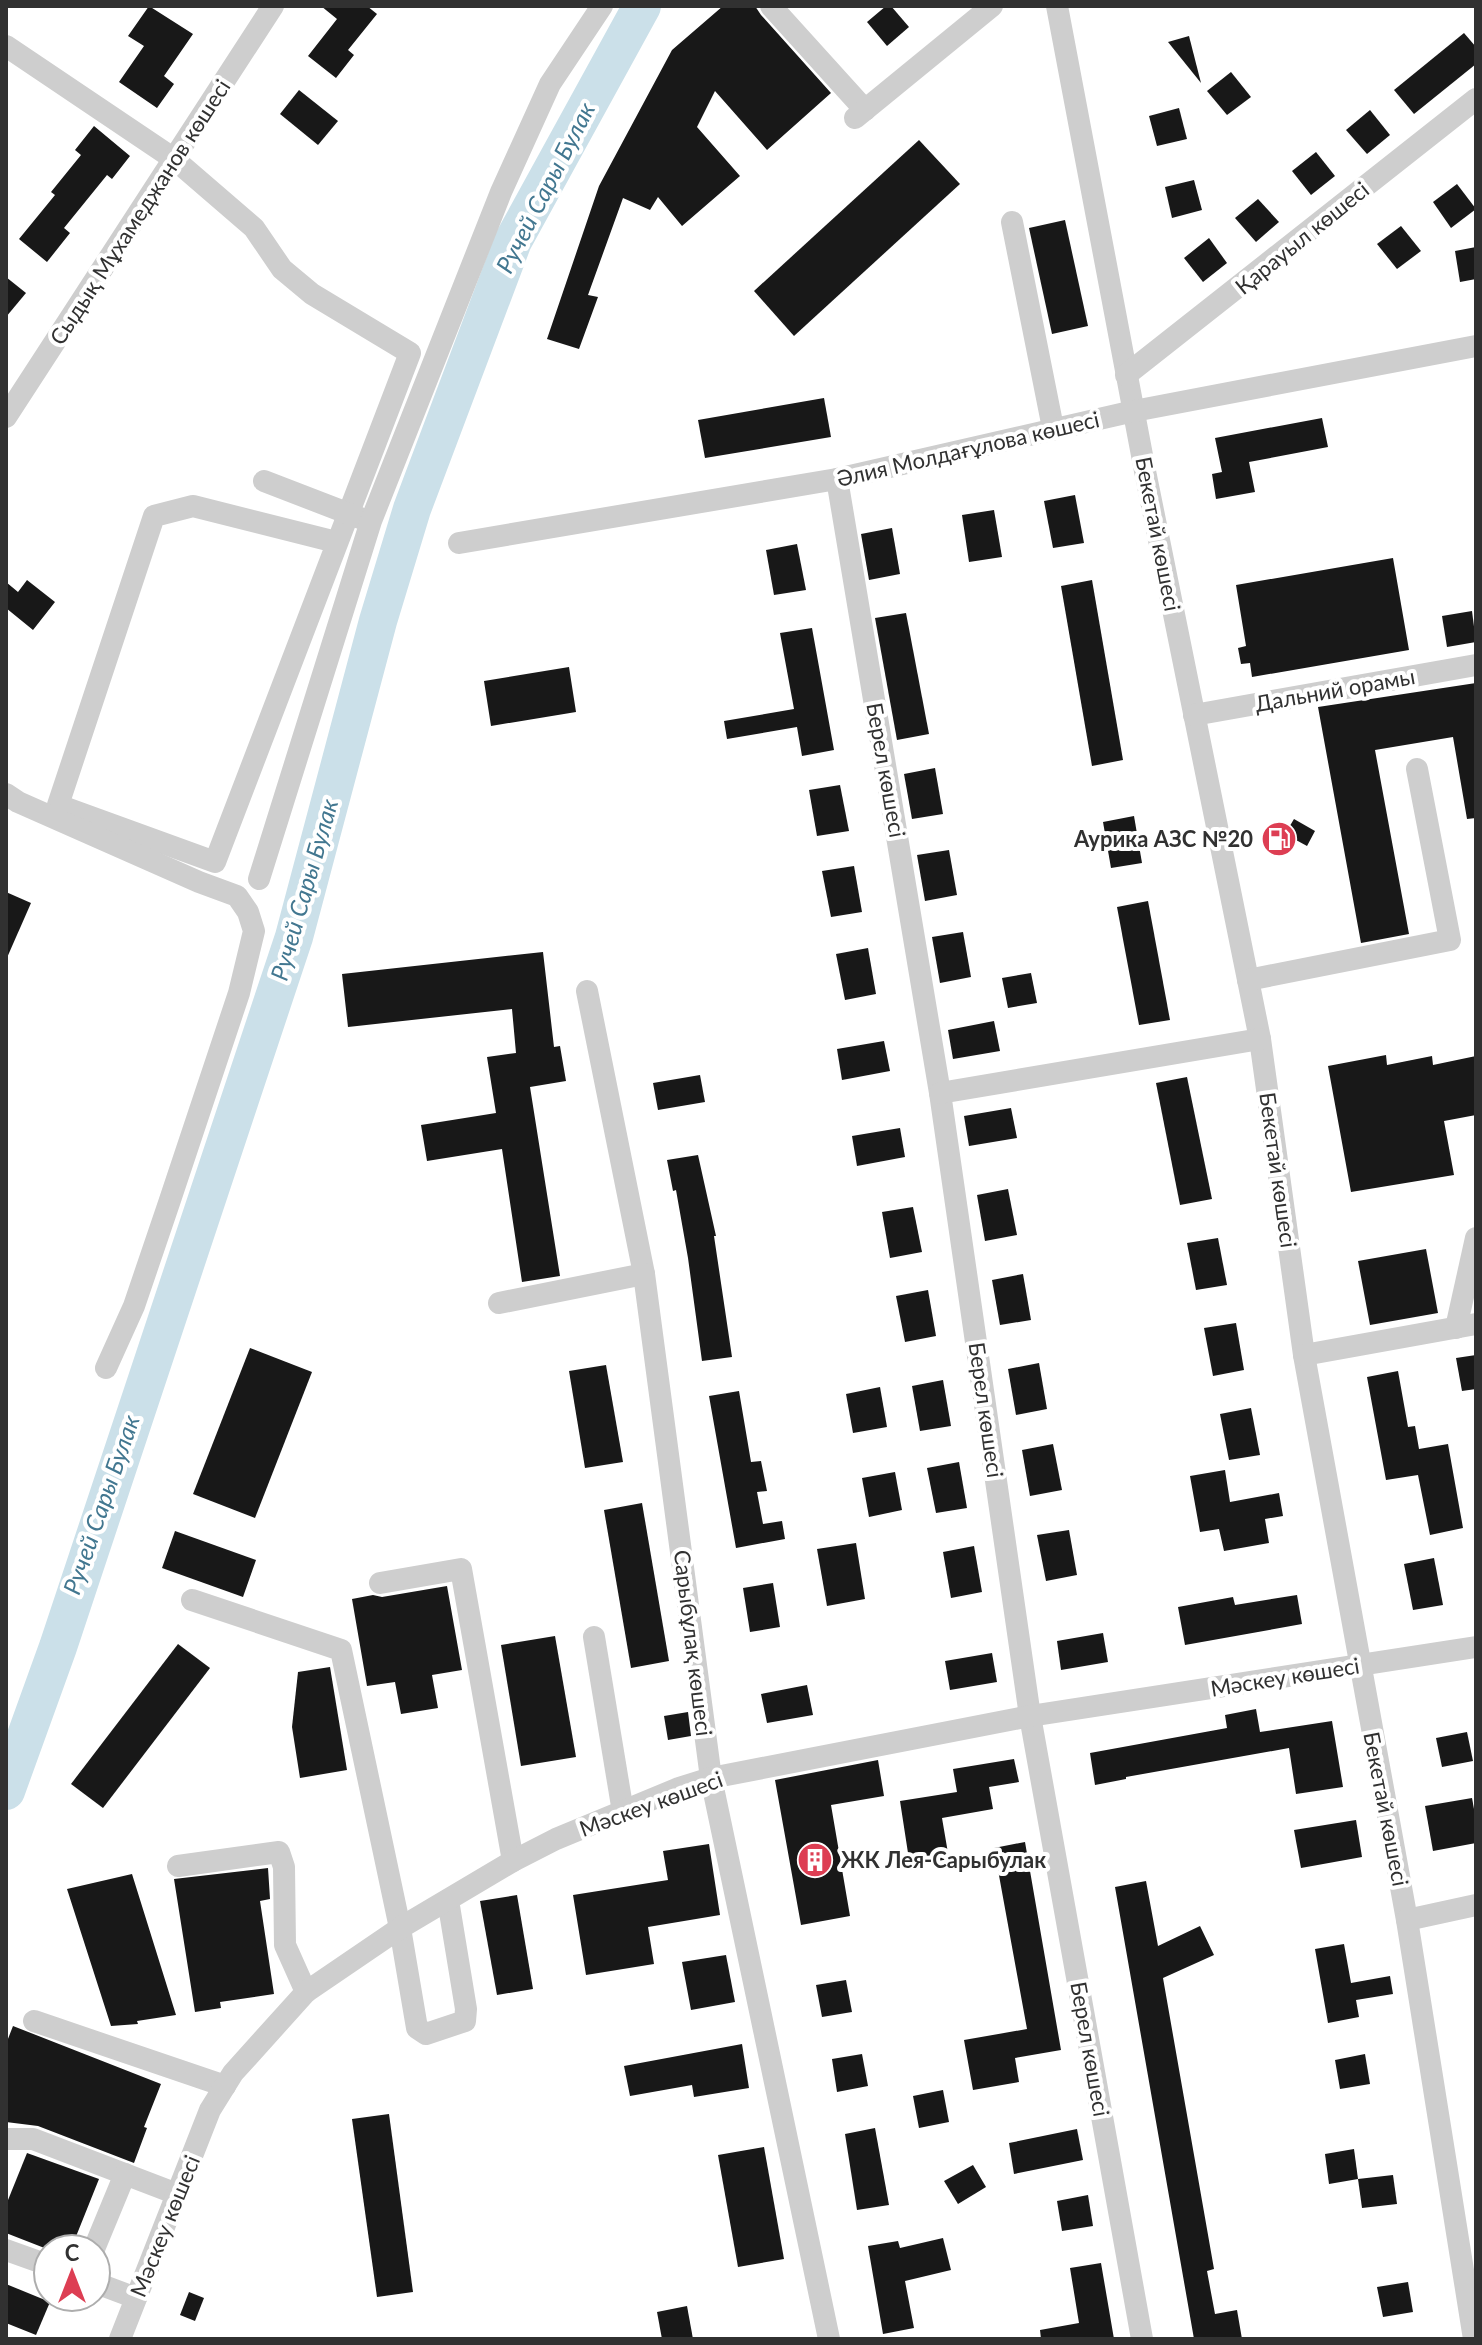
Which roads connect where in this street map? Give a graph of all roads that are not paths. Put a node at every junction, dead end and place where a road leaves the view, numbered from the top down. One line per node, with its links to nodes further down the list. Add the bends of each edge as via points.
1 (273, 6): 8 (street, Сыдық Мұхамеджанов көшесі)
2 (602, 6): 18 (street, via 550,84 507,178)
3 (771, 6): 4 (street, via 860,114)
4 (992, 6)
5 (1057, 6): 11 (street, Бекетай көшесі)
6 (6, 46): 8 (street)
7 (1476, 99): 11 (street, Қарауыл көшесі)
8 (174, 159): 13 (street, Сыдық Мұхамеджанов көшесі); 17 (street, via 254,228 282,269 302,286 410,353)
9 (1012, 222): 14 (street)
10 (1476, 346): 12 (street, Әлия Молдағұлова көшесі)
11 (1126, 375): 12 (street, Бекетай көшесі)
12 (1134, 411): 14 (street, Әлия Молдағұлова көшесі); 22 (street, Бекетай көшесі)
13 (6, 417)
14 (1053, 428): 15 (street, Әлия Молдағұлова көшесі)
15 (837, 479): 20 (street, Әлия Молдағұлова көшесі); 29 (street, Берел көшесі)
16 (264, 481): 17 (street)
17 (346, 515): 18 (street); 19 (street)
18 (371, 521): 25 (street)
19 (336, 542): 19 (street, via 215,862 58,805 154,516 193,506)
20 (459, 543)
21 (1476, 665): 22 (street, Дальний орамы)
22 (1194, 715): 26 (street, Бекетай көшесі)
23 (1417, 769): 26 (street, via 1450,940)
24 (6, 794): 35 (street, via 237,896 254,931 239,993 169,1203 134,1306)
25 (259, 879)
26 (1248, 980): 28 (street, Бекетай көшесі)
27 (587, 991): 31 (street, Сарыбұлақ көшесі)
28 (1260, 1039): 29 (street); 34 (street, Бекетай көшесі)
29 (940, 1093): 41 (street, Берел көшесі)
30 (1476, 1238): 33 (street)
31 (644, 1274): 32 (street); 42 (street, Сарыбұлақ көшесі)
32 (499, 1303)
33 (1466, 1326): 34 (street)
34 (1304, 1355): 40 (street, Бекетай көшесі)
35 (106, 1368)
36 (380, 1583): 44 (street, via 461,1569)
37 (192, 1600): 49 (street, via 341,1650)
38 (594, 1637): 43 (street)
39 (1476, 1647): 40 (street, Мәскеу көшесі)
40 (1359, 1666): 41 (street, Мәскеу көшесі); 48 (street, Бекетай көшесі)
41 (1030, 1716): 42 (street, Мәскеу көшесі); 64 (street, Берел көшесі)
42 (711, 1778): 43 (street, Мәскеу көшесі); 63 (street, Сарыбұлақ көшесі)
43 (623, 1812): 44 (street, Мәскеу көшесі)
44 (513, 1861): 46 (street, Мәскеу көшесі)
45 (178, 1866): 50 (street, via 279,1852 284,1867 285,1945)
46 (448, 1900): 49 (street, Мәскеу көшесі); 49 (street, via 465,2021 426,2034 417,2028)
47 (1476, 1905): 48 (street)
48 (1407, 1920): 59 (street, Бекетай көшесі)
49 (400, 1928): 50 (street, Мәскеу көшесі)
50 (306, 1992): 52 (street, Мәскеу көшесі)
51 (34, 2021): 52 (street)
52 (225, 2086): 55 (street, Мәскеу көшесі)
53 (6, 2139): 54 (street, via 33,2139)
54 (125, 2174): 55 (street); 56 (street)
55 (177, 2194): 61 (street, Мәскеу көшесі)
56 (101, 2233)
57 (6, 2250): 58 (street)
58 (32, 2259)
59 (1471, 2284): 65 (street, Бекетай көшесі)
60 (112, 2289): 61 (street)
61 (136, 2298): 62 (street, Мәскеу көшесі)
62 (120, 2339)
63 (829, 2339)
64 (1142, 2339)
65 (1474, 2339)

